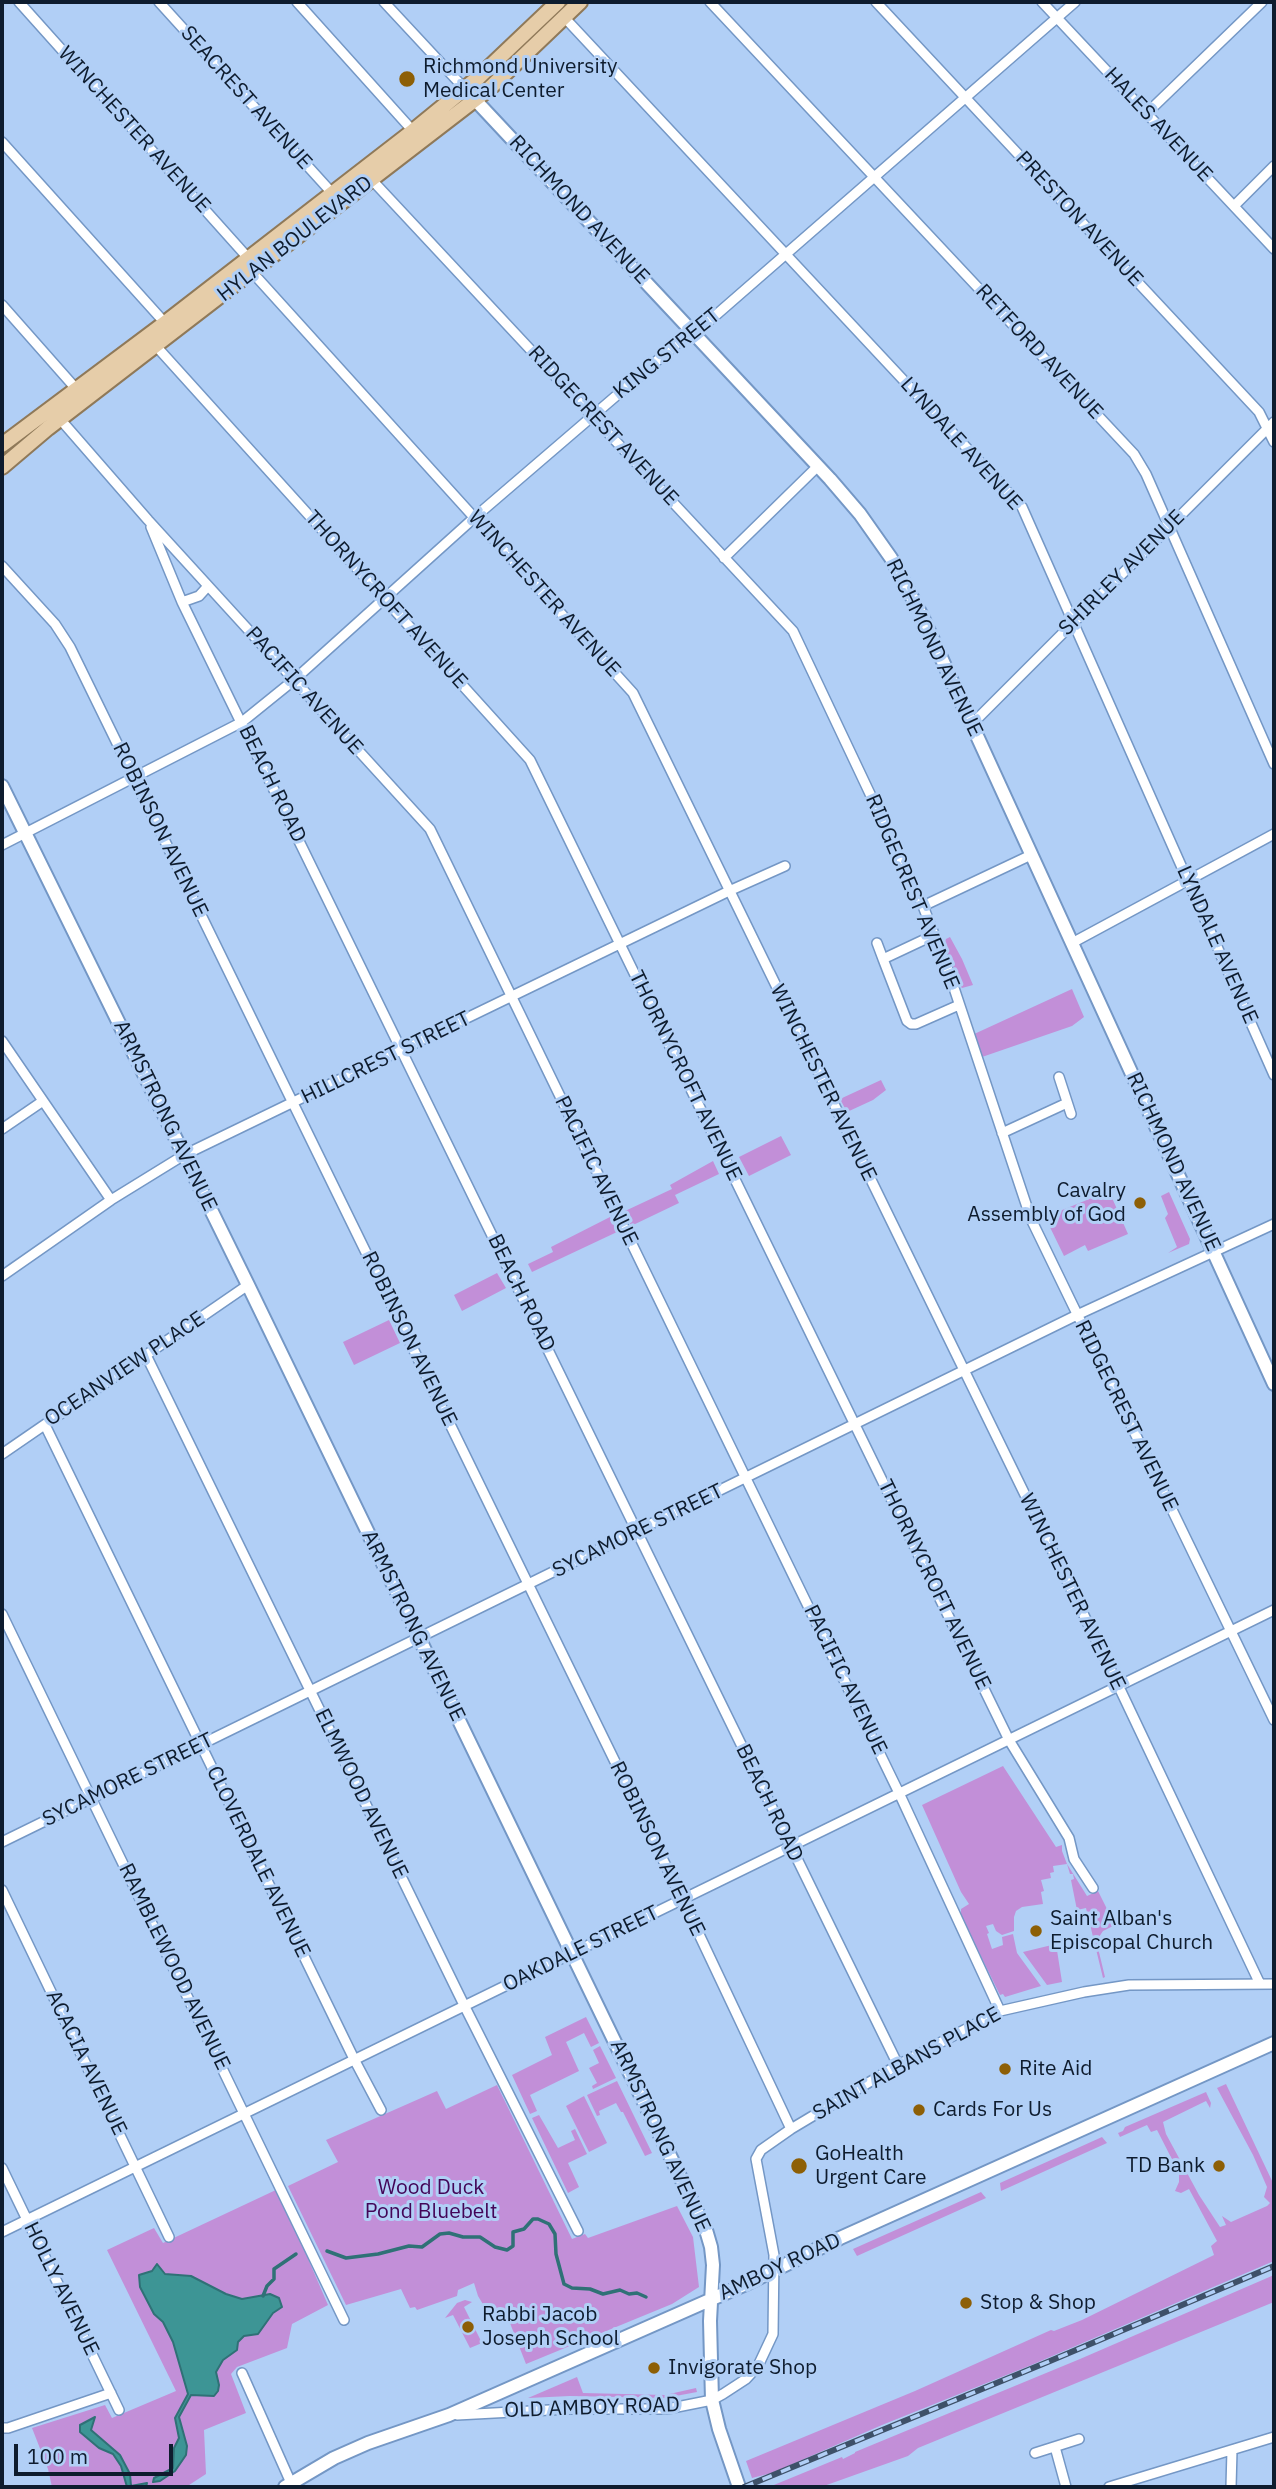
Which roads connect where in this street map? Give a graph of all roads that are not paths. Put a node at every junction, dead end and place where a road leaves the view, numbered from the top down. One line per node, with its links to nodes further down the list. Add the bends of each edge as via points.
1 (19, 2): 26 (street, WINCHESTER AVENUE)
2 (159, 2): 22 (street, SEACREST AVENUE)
3 (297, 2): 17 (street)
4 (384, 2): 14 (street, RICHMOND AVENUE)
5 (558, 2): 14 (main road, HYLAN BOULEVARD)
6 (580, 2): 12 (main road, HYLAN BOULEVARD)
7 (710, 2): 20 (street, RETFORD AVENUE)
8 (876, 2): 15 (street, PRESTON AVENUE)
9 (1042, 2): 13 (street, HALES AVENUE)
10 (1074, 2): 13 (street, KING STREET)
11 (1262, 2): 16 (street)
12 (564, 17): 14 (main road, HYLAN BOULEVARD, via 489,88); 25 (street, LYNDALE AVENUE)
13 (1057, 18): 15 (street, KING STREET); 16 (street, HALES AVENUE)
14 (470, 94): 17 (main road, HYLAN BOULEVARD); 21 (main road, HYLAN BOULEVARD); 29 (main road, RICHMOND AVENUE)
15 (965, 98): 20 (street, KING STREET); 34 (street, PRESTON AVENUE)
16 (1147, 113): 23 (street, HALES AVENUE)
17 (413, 131): 22 (main road, HYLAN BOULEVARD)
18 (2, 142): 28 (street)
19 (1274, 166): 23 (street)
20 (874, 177): 25 (street, KING STREET); 41 (street, RETFORD AVENUE, via 1129,448)
21 (372, 180): 26 (main road, HYLAN BOULEVARD); 32 (street, RIDGECREST AVENUE)
22 (333, 194): 26 (main road, HYLAN BOULEVARD)
23 (1234, 206): 24 (street, HALES AVENUE)
24 (1274, 250)
25 (785, 254): 29 (street, KING STREET); 47 (street, LYNDALE AVENUE, via 1018,503)
26 (251, 265): 28 (main road, HYLAN BOULEVARD); 30 (main road, HYLAN BOULEVARD); 39 (street, WINCHESTER AVENUE)
27 (2, 305): 31 (street)
28 (165, 323): 31 (main road, HYLAN BOULEVARD)
29 (693, 332): 32 (street, KING STREET); 38 (main road, RICHMOND AVENUE)
30 (156, 346): 31 (main road, HYLAN BOULEVARD); 45 (street, THORNYCROFT AVENUE)
31 (82, 395): 33 (main road, HYLAN BOULEVARD); 36 (main road, HYLAN BOULEVARD)
32 (593, 416): 39 (street, KING STREET); 42 (street, RIDGECREST AVENUE)
33 (60, 419): 37 (main road, HYLAN BOULEVARD); 40 (street, PACIFIC AVENUE)
34 (1271, 425): 35 (street, PRESTON AVENUE); 41 (street, SHIRLEY AVENUE)
35 (1274, 442)
36 (2, 445)
37 (3, 464)
38 (818, 466): 42 (street); 50 (main road, RICHMOND AVENUE, via 891,558)
39 (475, 517): 45 (street, KING STREET); 60 (street, WINCHESTER AVENUE, via 633,694)
40 (148, 520): 44 (street, PACIFIC AVENUE); 46 (street, BEACH ROAD)
41 (1169, 526): 47 (street, SHIRLEY AVENUE); 51 (street, RETFORD AVENUE)
42 (724, 558): 61 (street, RIDGECREST AVENUE, via 793,631)
43 (2, 566): 52 (street, ROBINSON AVENUE, via 66,639)
44 (208, 586): 46 (street, via 200,596); 48 (street, PACIFIC AVENUE)
45 (384, 597): 48 (street, KING STREET); 65 (street, THORNYCROFT AVENUE, via 530,760)
46 (182, 602): 49 (street, BEACH ROAD)
47 (1073, 622): 50 (street, SHIRLEY AVENUE); 59 (street, LYNDALE AVENUE)
48 (295, 680): 49 (street, KING STREET); 67 (street, PACIFIC AVENUE, via 430,829)
49 (242, 722): 52 (street, KING STREET); 70 (street, BEACH ROAD)
50 (972, 724): 57 (main road, RICHMOND AVENUE)
51 (1274, 764)
52 (134, 777): 54 (street, KING STREET); 74 (street, ROBINSON AVENUE)
53 (2, 786): 54 (main road, ARMSTRONG AVENUE)
54 (26, 832): 56 (street, KING STREET); 79 (main road, ARMSTRONG AVENUE)
55 (1274, 834): 59 (street)
56 (2, 845)
57 (1031, 855): 61 (street); 64 (main road, RICHMOND AVENUE)
58 (785, 866): 60 (street, HILLCREST STREET)
59 (1188, 881): 64 (street); 71 (street, LYNDALE AVENUE)
60 (729, 891): 65 (street, HILLCREST STREET); 87 (street, WINCHESTER AVENUE)
61 (923, 906): 62 (street, RIDGECREST AVENUE)
62 (934, 935): 66 (street); 68 (street, RIDGECREST AVENUE)
63 (877, 943): 66 (street)
64 (1072, 943): 82 (main road, RICHMOND AVENUE)
65 (620, 944): 67 (street, HILLCREST STREET); 89 (street, THORNYCROFT AVENUE)
66 (883, 959): 68 (street, via 911,1024)
67 (511, 997): 70 (street, HILLCREST STREET); 92 (street, PACIFIC AVENUE)
68 (959, 1005): 78 (street, RIDGECREST AVENUE)
69 (2, 1041): 73 (street)
70 (402, 1049): 74 (street, HILLCREST STREET); 93 (street, BEACH ROAD)
71 (1274, 1075)
72 (1059, 1077): 75 (street)
73 (43, 1101): 77 (street); 80 (street)
74 (294, 1103): 79 (street, HILLCREST STREET); 94 (street, ROBINSON AVENUE)
75 (1068, 1103): 76 (street); 78 (street)
76 (1071, 1114)
77 (2, 1129)
78 (1002, 1133): 85 (street, RIDGECREST AVENUE, via 1031,1219)
79 (184, 1155): 80 (street, HILLCREST STREET); 84 (main road, ARMSTRONG AVENUE)
80 (111, 1200): 83 (street, HILLCREST STREET)
81 (1274, 1224): 82 (street, SYCAMORE STREET)
82 (1213, 1251): 85 (street, SYCAMORE STREET); 88 (main road, RICHMOND AVENUE)
83 (2, 1276)
84 (248, 1285): 86 (street, OCEANVIEW PLACE); 98 (main road, ARMSTRONG AVENUE)
85 (1077, 1315): 87 (street, SYCAMORE STREET); 97 (street, RIDGECREST AVENUE)
86 (146, 1355): 90 (street, OCEANVIEW PLACE); 100 (street, ELMWOOD AVENUE)
87 (964, 1371): 89 (street, SYCAMORE STREET); 99 (street, WINCHESTER AVENUE)
88 (1274, 1384)
89 (855, 1424): 92 (street, SYCAMORE STREET); 102 (street, THORNYCROFT AVENUE)
90 (45, 1425): 91 (street, OCEANVIEW PLACE); 103 (street, CLOVERDALE AVENUE)
91 (2, 1454)
92 (747, 1478): 93 (street, SYCAMORE STREET); 104 (street, PACIFIC AVENUE)
93 (637, 1532): 94 (street, SYCAMORE STREET); 107 (street, BEACH ROAD)
94 (528, 1585): 98 (street, SYCAMORE STREET); 110 (street, ROBINSON AVENUE)
95 (1274, 1610): 97 (street, OAKDALE STREET)
96 (2, 1614): 105 (street, RAMBLEWOOD AVENUE)
97 (1231, 1632): 99 (street, OAKDALE STREET); 101 (street, RIDGECREST AVENUE)
98 (419, 1638): 100 (street, SYCAMORE STREET); 111 (main road, ARMSTRONG AVENUE)
99 (1119, 1687): 102 (street, OAKDALE STREET); 112 (street, WINCHESTER AVENUE)
100 (310, 1691): 103 (street, SYCAMORE STREET); 114 (street, ELMWOOD AVENUE)
101 (1274, 1720)
102 (1009, 1740): 104 (street, OAKDALE STREET); 108 (street, THORNYCROFT AVENUE, via 1069,1838 1074,1859)
103 (200, 1744): 105 (street, SYCAMORE STREET); 117 (street, CLOVERDALE AVENUE)
104 (900, 1795): 107 (street, OAKDALE STREET); 115 (street, PACIFIC AVENUE)
105 (91, 1798): 106 (street, SYCAMORE STREET); 120 (street, RAMBLEWOOD AVENUE)
106 (2, 1842)
107 (790, 1846): 110 (street, OAKDALE STREET); 118 (street, BEACH ROAD)
108 (1093, 1888)
109 (2, 1890): 122 (street, ACACIA AVENUE)
110 (682, 1900): 111 (street, OAKDALE STREET); 121 (street, ROBINSON AVENUE)
111 (573, 1954): 114 (street, OAKDALE STREET); 129 (main road, ARMSTRONG AVENUE, via 706,2231 712,2256)
112 (1260, 1984): 113 (street, SAINT ALBANS PLACE); 115 (street, SAINT ALBANS PLACE, via 1129,1985)
113 (1274, 1984)
114 (464, 2005): 117 (street, OAKDALE STREET); 125 (street, ELMWOOD AVENUE)
115 (1000, 2011): 118 (street, SAINT ALBANS PLACE)
116 (1274, 2043): 128 (main road, AMBOY ROAD)
117 (354, 2059): 119 (street, CLOVERDALE AVENUE); 120 (street, OAKDALE STREET)
118 (898, 2065): 121 (street, SAINT ALBANS PLACE)
119 (381, 2110)
120 (246, 2113): 122 (street, OAKDALE STREET); 130 (street, RAMBLEWOOD AVENUE)
121 (791, 2129): 128 (street, OLD AMBOY ROAD, via 761,2150 756,2159)
122 (136, 2167): 124 (street, OAKDALE STREET); 127 (street, ACACIA AVENUE)
123 (2, 2168): 124 (street, HOLLY AVENUE)
124 (27, 2220): 126 (street, OAKDALE STREET); 132 (street, HOLLY AVENUE)
125 (578, 2231)
126 (2, 2232)
127 (169, 2237)
128 (774, 2271): 129 (main road, AMBOY ROAD); 133 (street, OLD AMBOY ROAD, via 769,2347 746,2379)
129 (712, 2299): 133 (main road, ARMSTRONG AVENUE); 135 (main road, AMBOY ROAD)
130 (344, 2320)
131 (242, 2373): 142 (street)
132 (111, 2393): 134 (street, HOLLY AVENUE); 136 (street)
133 (712, 2400): 135 (street, OLD AMBOY ROAD, via 667,2409); 143 (main road, ARMSTRONG AVENUE)
134 (119, 2410)
135 (449, 2415): 142 (main road, AMBOY ROAD, via 368,2443)
136 (2, 2428)
137 (1274, 2437): 140 (street)
138 (1079, 2439): 139 (street)
139 (1055, 2446): 141 (street); 144 (street)
140 (1232, 2450): 145 (street); 146 (street)
141 (1035, 2453)
142 (288, 2485)
143 (739, 2487)
144 (1066, 2487)
145 (1108, 2487)
146 (1231, 2487)

